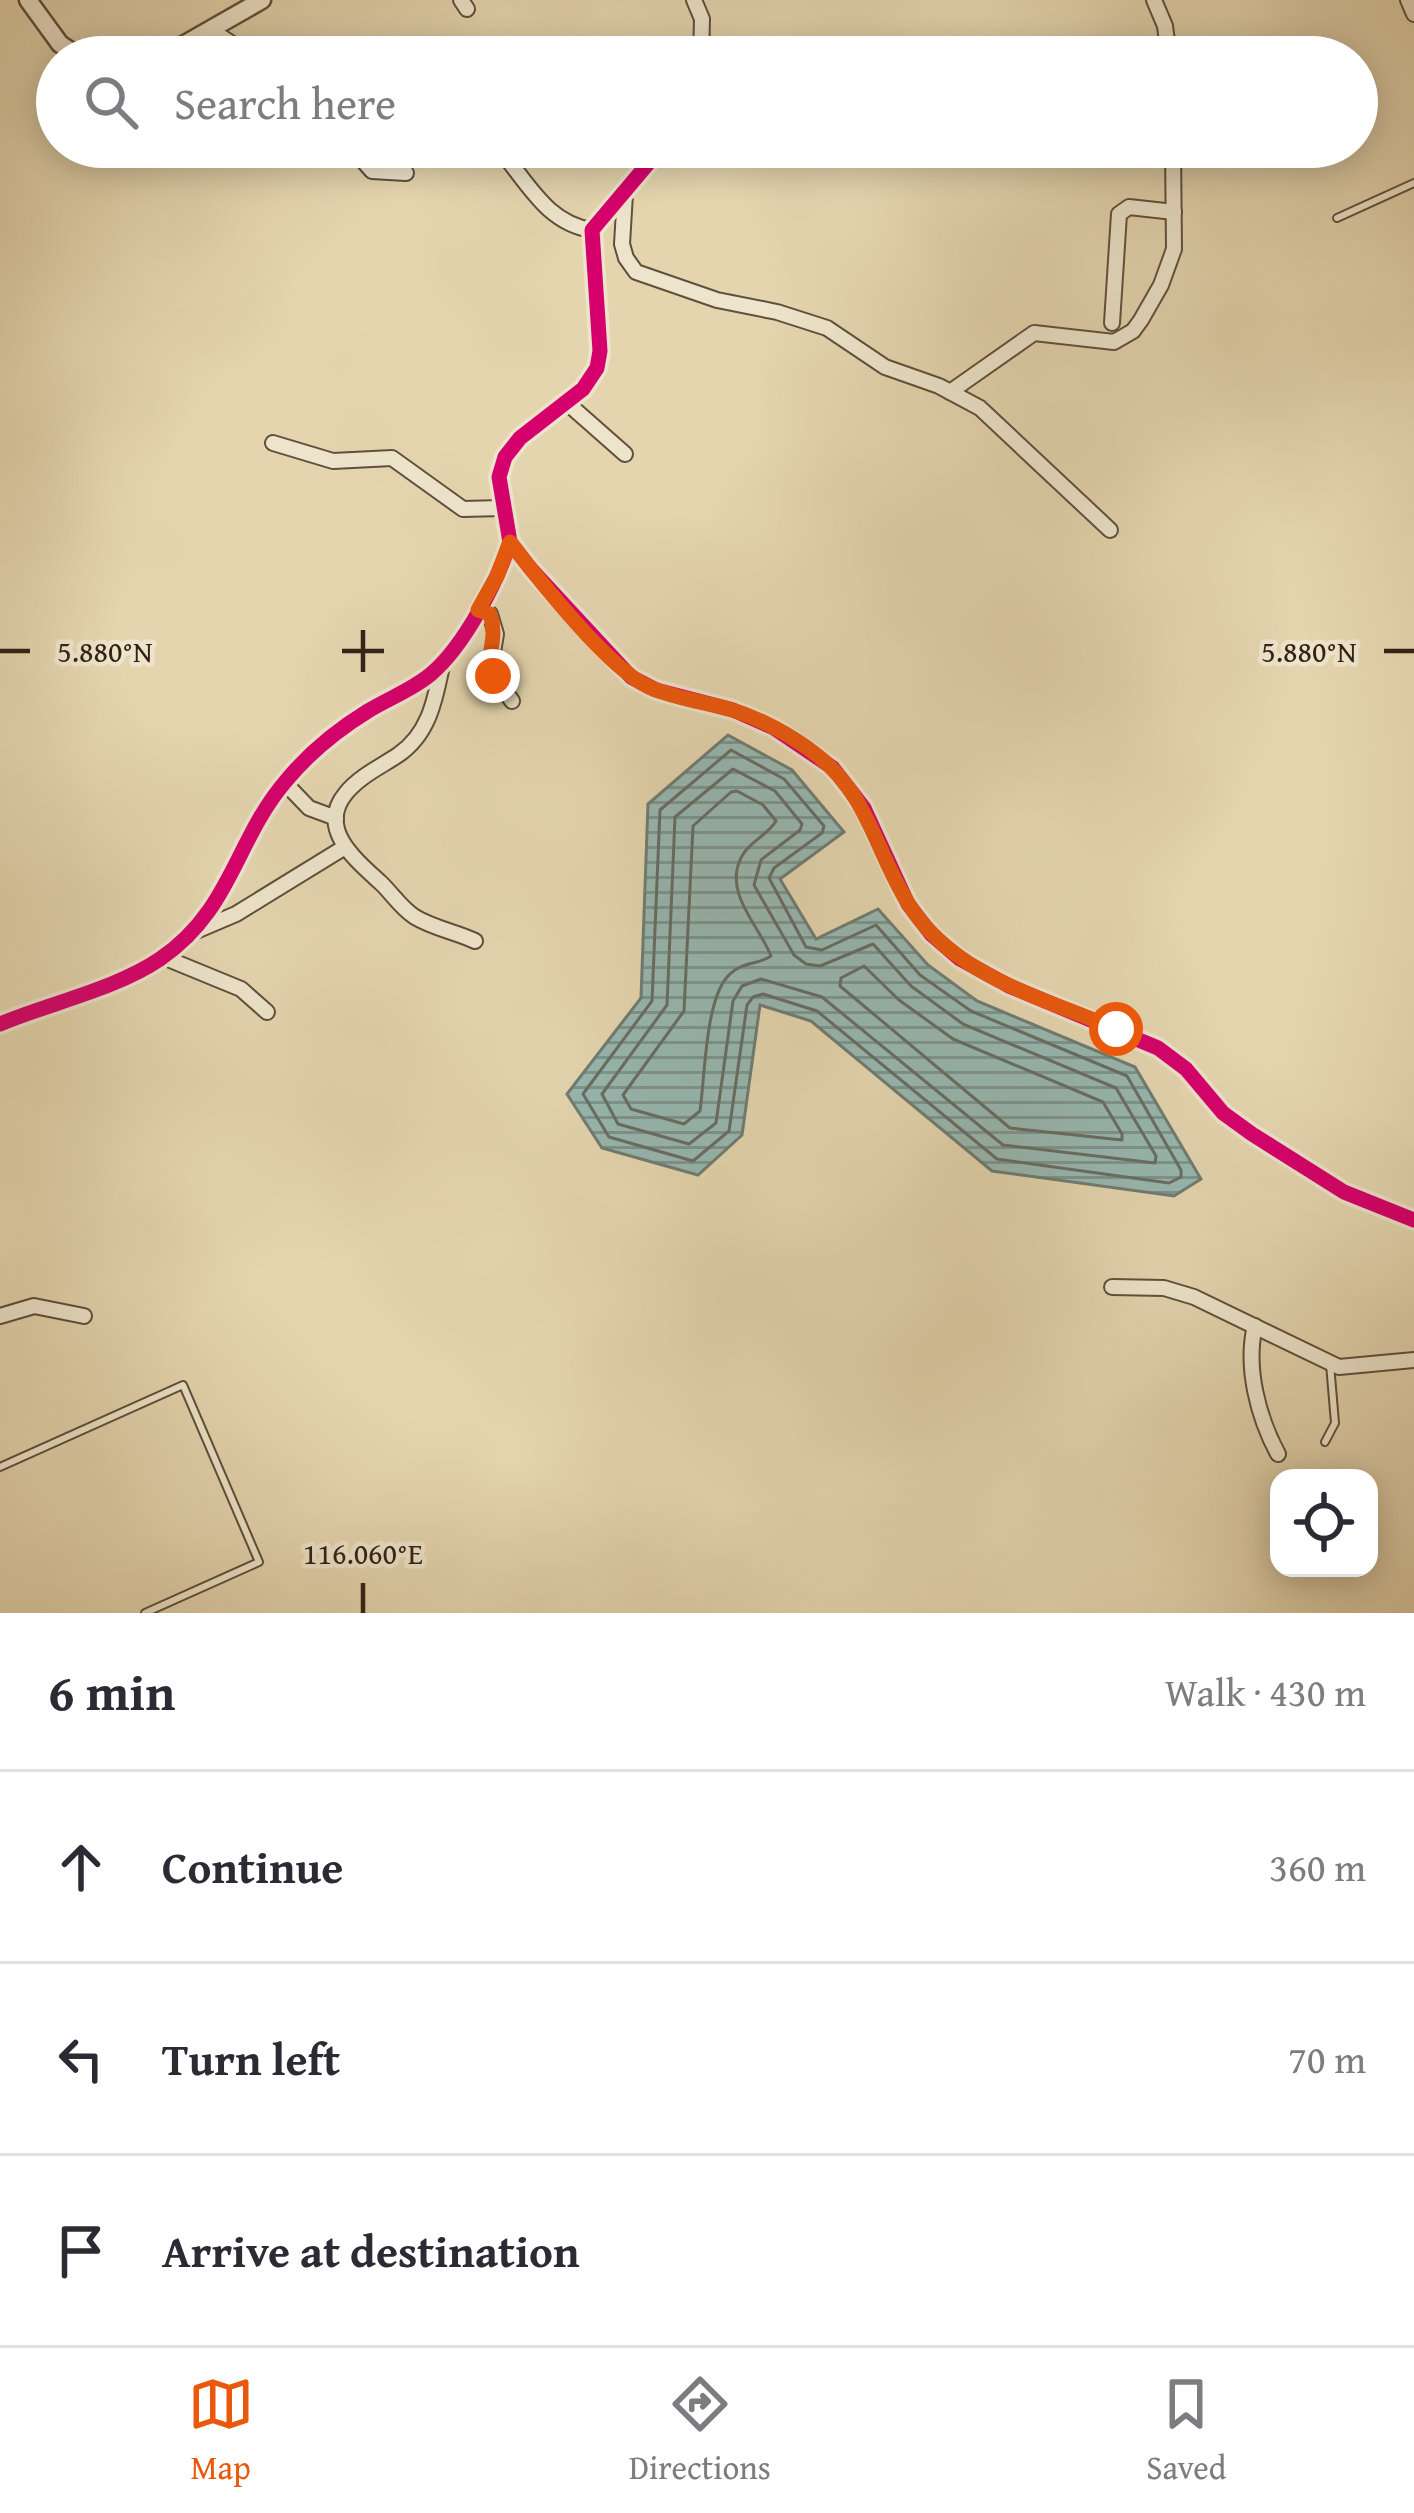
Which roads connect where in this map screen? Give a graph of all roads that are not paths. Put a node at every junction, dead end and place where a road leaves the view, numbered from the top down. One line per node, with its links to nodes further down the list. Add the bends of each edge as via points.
1 (28, 0): 8 (street)
2 (262, 0): 7 (street)
3 (694, 0): 11 (street)
4 (1154, 0): 12 (street)
5 (1408, 0): 6 (street)
6 (1414, 14)
7 (212, 32): 9 (street); 10 (street)
8 (54, 36)
9 (204, 36)
10 (219, 36)
11 (702, 36)
12 (1166, 36)
13 (369, 168): 17 (street)
14 (514, 168): 22 (street, via 554,218)
15 (645, 168): 19 (street)
16 (1173, 168): 20 (street)
17 (406, 173)
18 (1414, 183): 21 (lane)
19 (625, 194): 22 (street); 24 (street, via 622,244 637,272 827,328 885,367)
20 (1174, 212): 23 (street, via 1129,207 1119,214); 24 (street, via 1171,262 1133,332 1114,342 1034,333)
21 (1337, 218)
22 (592, 230): 25 (street, via 600,358 590,381)
23 (1112, 323)
24 (950, 392): 29 (street, via 1006,430)
25 (566, 402): 27 (street); 28 (street, via 505,457)
26 (273, 443): 28 (street, via 333,461 392,458 463,509)
27 (625, 454)
28 (502, 508): 30 (street)
29 (1111, 530)
30 (510, 542): 31 (street); 42 (street, via 631,677 774,728 833,768 864,808 908,904 960,959 1158,1048 1252,1134 1344,1192)
31 (478, 610): 32 (street); 33 (street, via 490,614 490,670)
32 (442, 661): 34 (street, via 327,740); 35 (street, via 434,708 419,734 344,795)
33 (512, 701)
34 (284, 782): 35 (street, via 309,808); 37 (street, via 216,905)
35 (335, 818): 36 (street)
36 (345, 847): 37 (street); 38 (street, via 410,913)
37 (186, 936): 39 (street)
38 (475, 941)
39 (163, 957): 40 (street, via 241,989); 41 (street)
40 (267, 1012)
41 (0, 1024)
42 (1414, 1220)
43 (1112, 1287): 46 (street, via 1178,1291)
44 (0, 1316): 45 (street, via 34,1306)
45 (85, 1316)
46 (1255, 1326): 48 (street); 50 (street, via 1255,1385)
47 (1414, 1360): 48 (street)
48 (1330, 1364): 49 (lane, via 1335,1424)
49 (1325, 1442)
50 (1278, 1454)
51 (0, 1467): 52 (lane, via 183,1385 259,1562)
52 (146, 1613)

